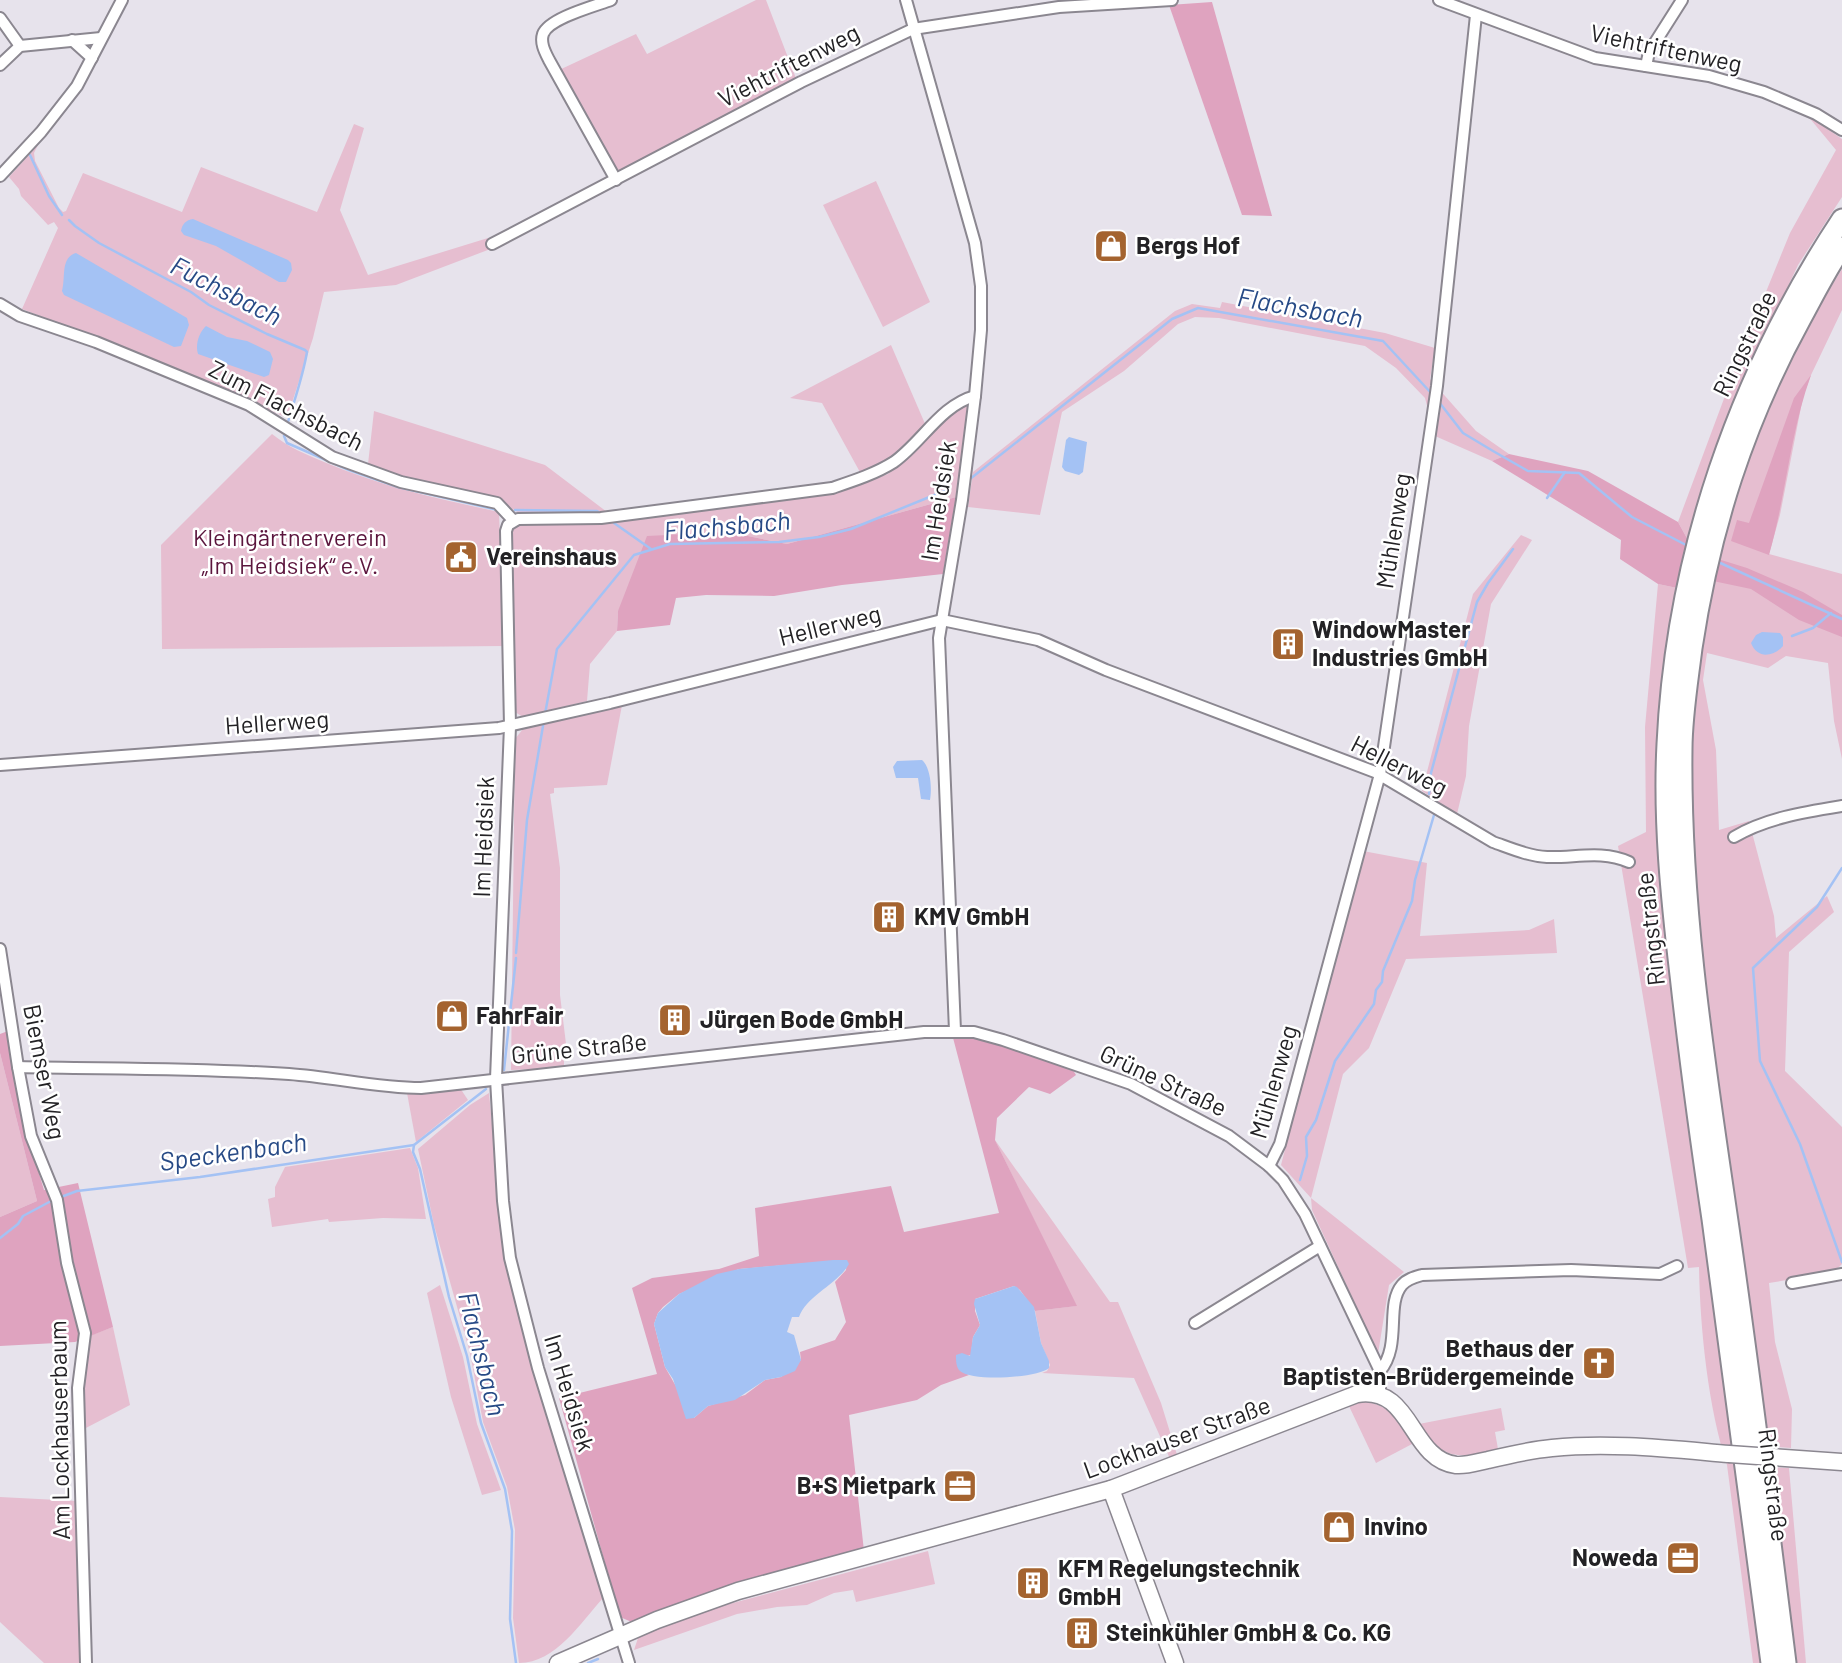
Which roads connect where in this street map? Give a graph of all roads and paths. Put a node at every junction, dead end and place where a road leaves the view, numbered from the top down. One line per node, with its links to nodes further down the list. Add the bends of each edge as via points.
1 (122, 0): 10 (street)
2 (611, 0): 18 (street, via 548,26 542,46)
3 (905, 0): 9 (street, Im Heidsiek)
4 (1172, 0): 9 (street, Viehtriftenweg, via 1059,7)
5 (1439, 0): 7 (street, Viehtriftenweg)
6 (1682, 0): 15 (street, via 1649,52)
7 (1476, 15): 15 (street, Viehtriftenweg, via 1595,58); 30 (street, Mühlenweg, via 1437,386)
8 (0, 18): 12 (street)
9 (913, 29): 18 (street, Viehtriftenweg, via 801,82); 23 (street, Im Heidsiek, via 978,258 981,330)
10 (101, 38): 11 (street); 13 (street)
11 (72, 40): 12 (street); 13 (street)
12 (20, 46): 14 (street)
13 (92, 58): 17 (street, via 58,111)
14 (0, 65)
15 (1646, 66): 16 (street, Viehtriftenweg, via 1709,76 1764,92)
16 (1842, 130)
17 (0, 176)
18 (616, 180): 20 (street, Viehtriftenweg)
19 (1842, 219): 25 (highway, Ringstraße, via 1769,346 1730,435)
20 (492, 244)
21 (1842, 247): 25 (highway, Ringstraße, via 1784,350)
22 (0, 304): 24 (street, Zum Flachsbach, via 20,316 249,405 319,451 401,482 497,503)
23 (975, 397): 24 (street, Im Heidsiek, via 949,409 894,461 832,488 601,517); 27 (street, Im Heidsiek)
24 (513, 520): 28 (street, Im Heidsiek, via 506,531)
25 (1709, 525): 26 (highway, Ringstraße)
26 (1691, 604): 55 (highway, Ringstraße, via 1672,673 1667,746 1672,908); 56 (highway, Ringstraße, via 1682,745 1687,906)
27 (942, 620): 28 (street, Hellerweg); 30 (street, Hellerweg, via 1038,640); 36 (street, Im Heidsiek, via 939,638)
28 (510, 726): 29 (street, Hellerweg); 38 (street, Im Heidsiek)
29 (0, 765)
30 (1380, 774): 33 (street, Hellerweg, via 1509,848 1545,857 1605,854); 39 (street, Mühlenweg, via 1280,1144)
31 (1842, 806): 32 (street, via 1752,826)
32 (1734, 837)
33 (1629, 862)
34 (0, 949): 35 (street, Biemser Weg)
35 (4, 1009): 37 (street, Biemser Weg)
36 (955, 1031): 38 (street, Grüne Straße); 39 (street, Grüne Straße, via 1003,1040 1132,1084 1210,1125)
37 (18, 1067): 38 (street, Grüne Straße, via 276,1073 402,1088); 40 (street, Biemser Weg, via 31,1136)
38 (496, 1079): 50 (street, Im Heidsiek, via 510,1258 538,1368)
39 (1269, 1166): 41 (street, Grüne Straße, via 1294,1194)
40 (57, 1200): 51 (street, Am Lockhauserbaum, via 85,1333 78,1388)
41 (1320, 1246): 45 (street); 46 (street, Grüne Straße)
42 (1677, 1266): 46 (street, Grüne Straße, via 1660,1275 1558,1270 1422,1275 1407,1280 1397,1296 1391,1354)
43 (1842, 1274): 44 (street)
44 (1792, 1283)
45 (1195, 1323)
46 (1380, 1371): 47 (street, Grüne Straße)
47 (1380, 1395): 48 (street, bridge, via 1404,1414 1428,1450 1456,1465 1568,1447 1671,1449); 49 (street, Lockhauser Straße, via 1350,1396)
48 (1842, 1462)
49 (1111, 1489): 50 (street, Lockhauser Straße, via 737,1591); 54 (street)
50 (621, 1635): 52 (street, Lockhauser Straße); 53 (street, Im Heidsiek)
51 (86, 1663)
52 (558, 1663)
53 (629, 1663)
54 (1175, 1663)
55 (1771, 1663)
56 (1786, 1663)

